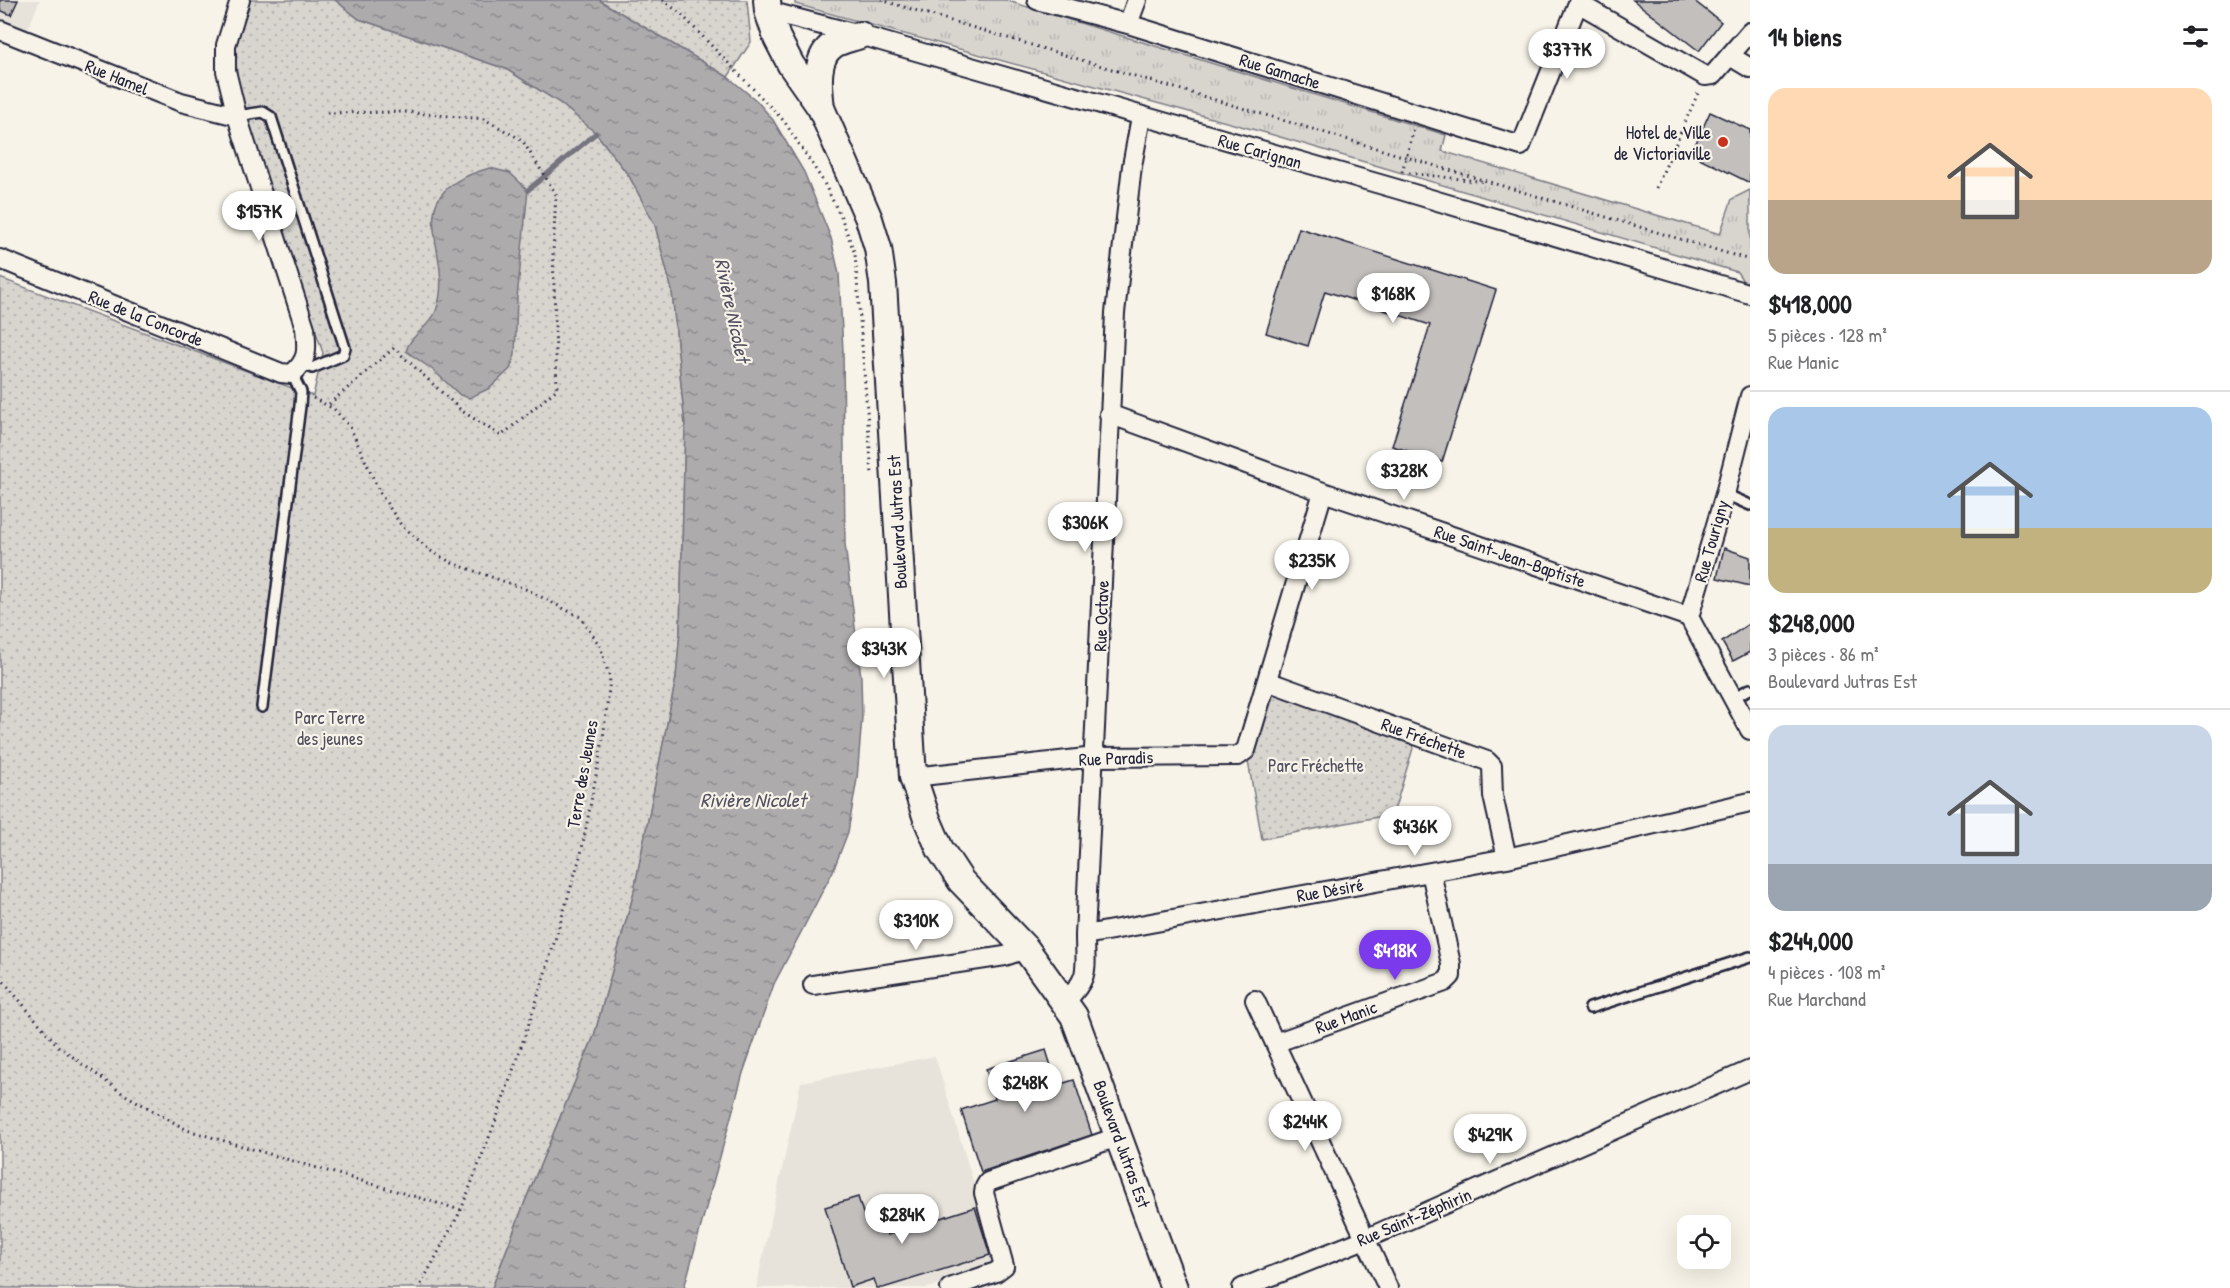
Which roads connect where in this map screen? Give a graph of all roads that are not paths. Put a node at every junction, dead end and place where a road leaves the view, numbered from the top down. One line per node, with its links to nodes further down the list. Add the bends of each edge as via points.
1 (240, 0): 13 (street, via 226,45 226,71)
2 (1037, 0): 6 (street, Rue Gamache)
3 (1137, 0): 6 (street)
4 (1579, 2): 6 (street, Rue Gamache, via 1521,146); 10 (street, via 1705,76 1713,75)
5 (768, 5): 9 (street, Rue Carignan); 12 (main road, Boulevard Jutras Est, via 777,38)
6 (1128, 24)
7 (0, 30): 13 (street, Rue Hamel, via 181,102)
8 (1750, 32): 10 (street)
9 (860, 35): 12 (main road, via 833,44 821,61); 14 (street, Rue Carignan)
10 (1730, 56): 11 (street)
11 (1750, 68)
12 (821, 108): 30 (main road, Boulevard Jutras Est, via 869,219 883,283)
13 (237, 116): 17 (street, via 305,328 307,348); 17 (lane, via 263,112 271,117 345,348 343,354 312,368)
14 (1141, 117): 16 (street, Rue Carignan, via 1399,181); 19 (street, Rue Octave, via 1122,242)
15 (0, 259): 17 (street, Rue de la Concorde, via 281,373)
16 (1750, 294)
17 (297, 369): 27 (lane, via 301,392)
18 (1750, 396): 21 (street, Rue Tourigny)
19 (1109, 414): 20 (street, Rue Saint-Jean-Baptiste); 29 (street, Rue Octave)
20 (1323, 492): 23 (street, Rue Saint-Jean-Baptiste); 24 (street, Rue Paradis)
21 (1725, 494): 22 (lane); 23 (street, Rue Tourigny)
22 (1750, 505)
23 (1689, 617): 26 (street)
24 (1268, 681): 29 (street, Rue Paradis, via 1246,750 1238,756); 32 (street, Rue Fréchette, via 1487,761 1492,766 1493,796)
25 (1750, 690): 26 (lane)
26 (1732, 698): 28 (street)
27 (262, 707)
28 (1750, 730)
29 (1095, 757): 30 (street, Rue Paradis); 34 (street, Rue Octave)
30 (913, 777): 35 (main road, Boulevard Jutras Est, via 940,849 961,881)
31 (1750, 802): 32 (street, Rue Désiré)
32 (1507, 858): 33 (street, Rue Désiré)
33 (1431, 872): 34 (street, Rue Désiré); 41 (street, Rue Manic, via 1451,964 1451,976 1446,982)
34 (1085, 936): 39 (street, Rue Octave, via 1085,975 1081,986)
35 (1026, 949): 37 (street, via 1005,956); 39 (main road, Boulevard Jutras Est)
36 (1750, 957): 40 (lane)
37 (813, 985)
38 (1255, 1000): 41 (street)
39 (1065, 1002): 43 (main road, Boulevard Jutras Est, via 1074,1016)
40 (1590, 1008)
41 (1275, 1043): 44 (street)
42 (1750, 1070): 44 (street, Rue Saint-Zéphirin)
43 (1120, 1136): 45 (street, via 988,1182 984,1193 1004,1266); 46 (main road, Boulevard Jutras Est)
44 (1365, 1239): 47 (street, Rue Saint-Zéphirin); 48 (street)
45 (950, 1288)
46 (1174, 1288)
47 (1242, 1288)
48 (1388, 1288)

